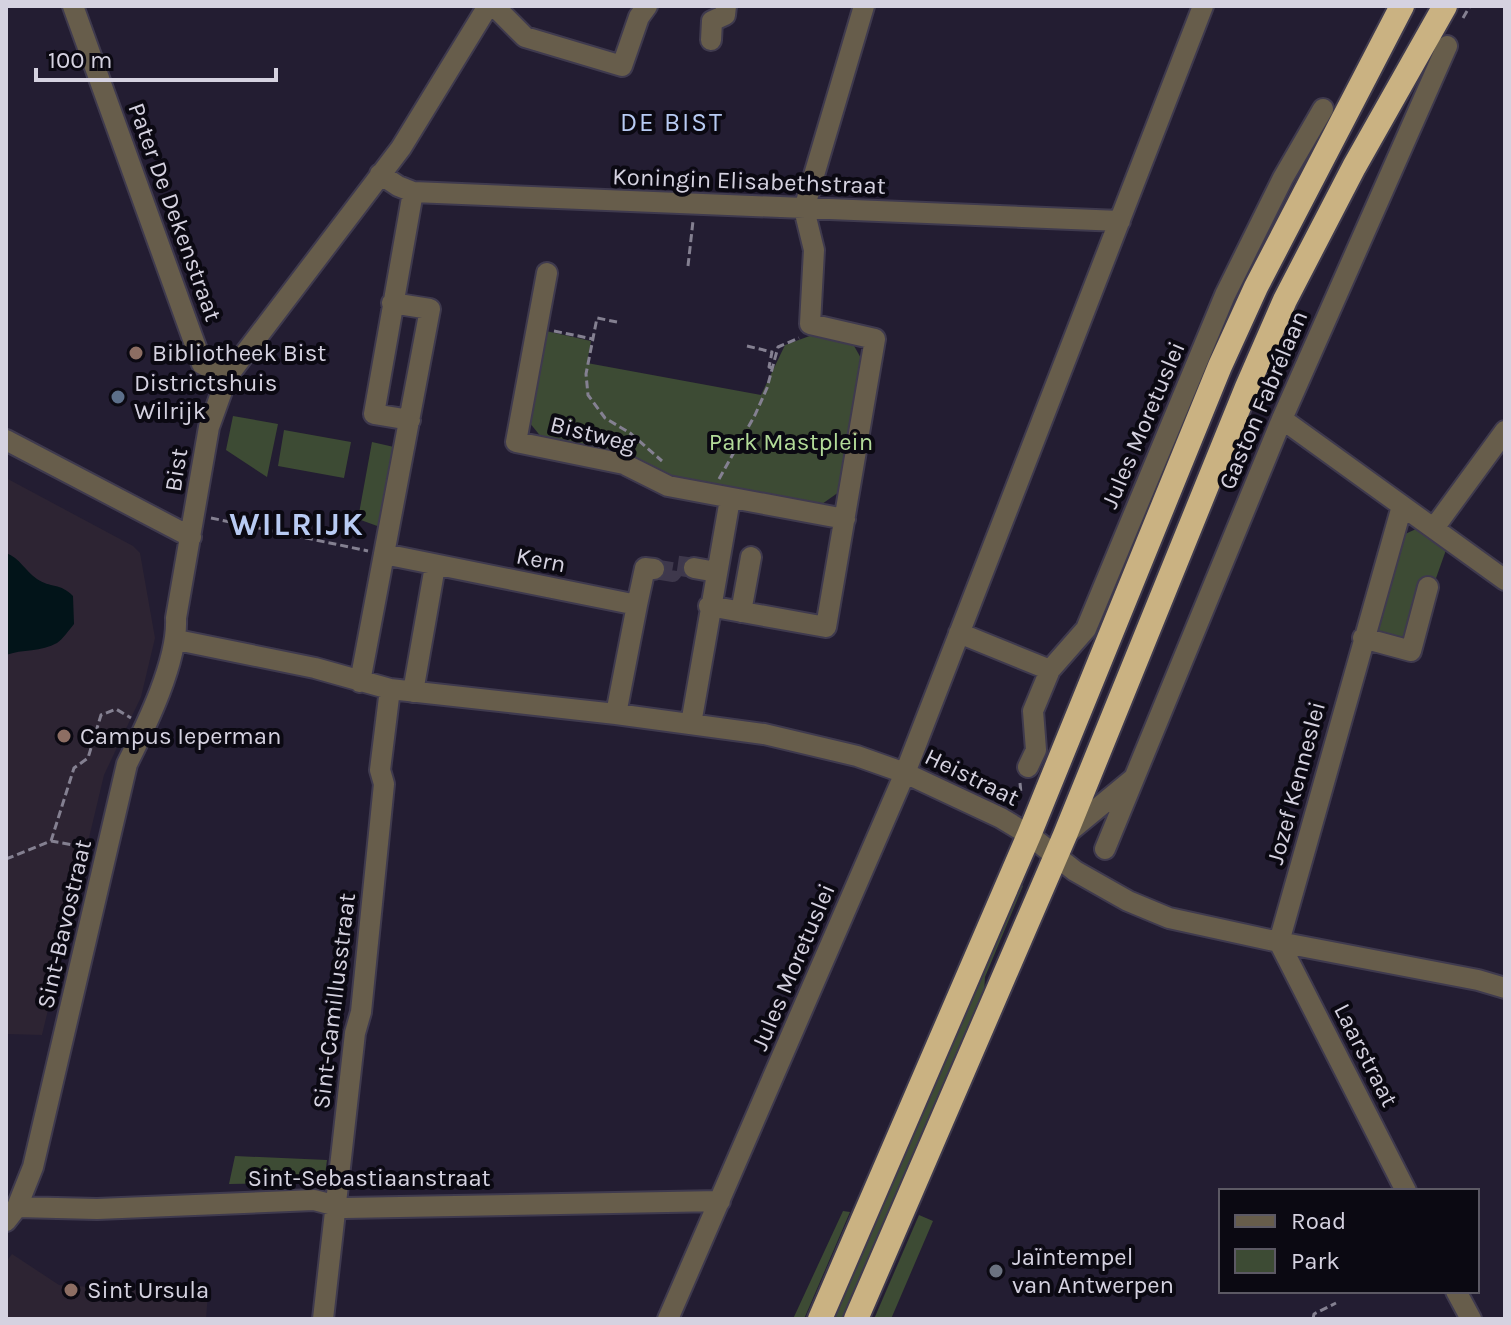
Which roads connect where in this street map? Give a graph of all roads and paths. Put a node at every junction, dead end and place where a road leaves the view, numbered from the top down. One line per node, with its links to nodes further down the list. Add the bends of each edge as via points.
1 (73, 6): 27 (street, Pater De Dekenstraat, via 202,364)
2 (488, 6): 13 (street, Bist)
3 (494, 6): 4 (street, via 525,37 622,66)
4 (647, 6)
5 (726, 6): 10 (street, via 725,15 712,21)
6 (864, 6): 16 (street)
7 (1203, 6): 17 (street, Jules Moretuslei)
8 (1402, 6): 63 (highway, via 1220,366)
9 (1445, 6): 65 (highway, via 1285,300)
10 (711, 40)
11 (1447, 46): 28 (street, Gaston Fabrélaan)
12 (1323, 109): 53 (street, Jules Moretuslei, via 1225,295 1086,629)
13 (380, 174): 14 (street, Koningin Elisabethstraat); 27 (street, Bist)
14 (413, 192): 15 (street, Koningin Elisabethstraat); 20 (street)
15 (694, 205): 16 (street, Koningin Elisabethstraat); 18 (path)
16 (804, 209): 17 (street, Koningin Elisabethstraat); 22 (street, via 814,250)
17 (1120, 221): 50 (street, Jules Moretuslei)
18 (688, 266)
19 (547, 273): 23 (street, Bistweg)
20 (392, 303): 29 (street, via 374,414); 29 (street, via 430,309)
21 (617, 322): 24 (path, via 597,318)
22 (810, 324): 26 (path, via 808,334 778,347); 36 (street, via 875,339)
23 (537, 327): 24 (path); 33 (street, Bistweg, via 516,442 624,464 668,486)
24 (593, 339): 32 (path, via 586,387 594,406)
25 (747, 346): 26 (path, via 772,352)
26 (772, 368): 33 (path)
27 (227, 377): 35 (street, Bist, via 209,427)
28 (1282, 419): 34 (street); 62 (street, Gaston Fabrélaan)
29 (410, 420): 39 (street)
30 (1505, 431): 37 (street)
31 (6, 440): 38 (street)
32 (667, 465)
33 (720, 497): 36 (street); 44 (street)
34 (1402, 506): 37 (street); 51 (street, Jozef Kenneslei)
35 (195, 515): 38 (street, Bist); 39 (path)
36 (845, 519): 49 (street, via 826,627)
37 (1434, 528): 45 (street)
38 (191, 537): 52 (street, Bist)
39 (384, 554): 41 (street, Kern); 54 (street)
40 (751, 557): 49 (street)
41 (435, 566): 47 (street, Kern); 56 (street)
42 (694, 568): 44 (street)
43 (654, 569): 47 (street, via 645,568)
44 (716, 572): 48 (street)
45 (1505, 580)
46 (1428, 587): 51 (street, via 1411,651)
47 (637, 605): 57 (street)
48 (709, 606): 49 (street); 58 (street)
49 (741, 612)
50 (959, 633): 53 (street); 61 (street, Jules Moretuslei)
51 (1363, 638): 69 (street, Jozef Kenneslei)
52 (177, 640): 54 (street); 59 (street, Sint-Bavostraat)
53 (1050, 670): 60 (street, Jules Moretuslei, via 1033,711 1036,750)
54 (360, 682): 55 (street)
55 (390, 689): 56 (street, Heistraat); 73 (street, Sint-Camillusstraat, via 361,1012)
56 (413, 692): 57 (street, Heistraat)
57 (616, 714): 58 (street, Heistraat)
58 (691, 724): 61 (street, Heistraat, via 809,744)
59 (146, 727): 64 (path, via 116,709 101,715 88,758 74,768); 67 (street, Sint-Bavostraat, via 127,764)
60 (1028, 767)
61 (905, 773): 63 (street, Heistraat); 72 (street, Jules Moretuslei)
62 (1134, 778): 65 (street, Gaston Fabrélaan); 66 (street, Gaston Fabrélaan)
63 (1029, 835): 65 (street, Heistraat); 79 (highway)
64 (51, 841): 67 (path); 68 (path)
65 (1060, 846): 69 (street, Heistraat, via 1128,901 1169,918); 80 (highway)
66 (1105, 849)
67 (107, 851): 74 (street, Sint-Bavostraat, via 33,1167)
68 (6, 859)
69 (1279, 942): 70 (street, Heistraat); 71 (street, Laarstraat)
70 (1505, 988)
71 (1405, 1189)
72 (720, 1201): 73 (street, Sint-Sebastiaanstraat); 78 (street, Jules Moretuslei)
73 (336, 1208): 74 (street, Sint-Sebastiaanstraat, via 314,1200); 77 (street, Sint-Camillusstraat)
74 (11, 1214)
75 (1457, 1293): 82 (street)
76 (1336, 1303): 81 (path)
77 (323, 1319)
78 (668, 1319)
79 (820, 1319)
80 (856, 1319)
81 (1313, 1319)
82 (1471, 1319)

